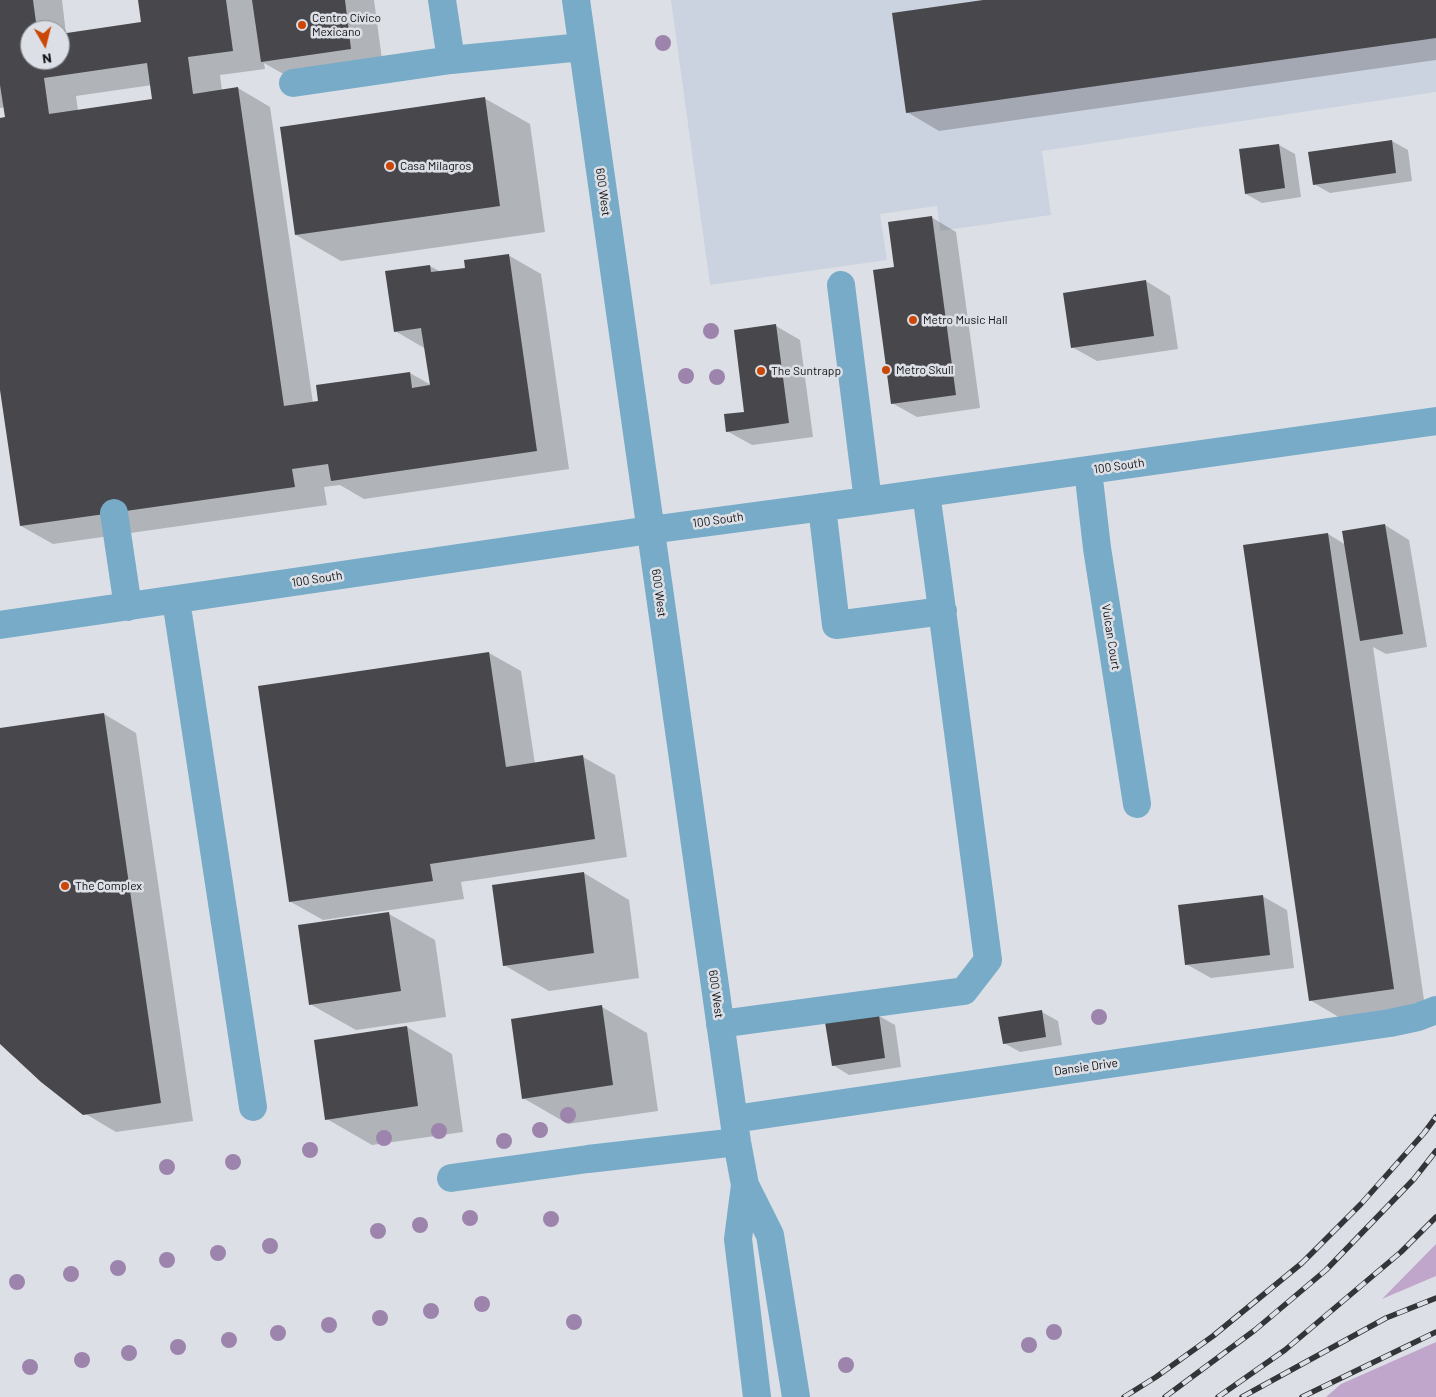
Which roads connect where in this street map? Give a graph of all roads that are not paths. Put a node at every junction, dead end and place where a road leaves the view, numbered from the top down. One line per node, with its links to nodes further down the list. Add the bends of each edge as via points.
1 (442, 0): 4 (street)
2 (576, 0): 3 (street, 600 West)
3 (582, 46): 4 (street); 13 (street, 600 West)
4 (451, 60): 5 (street)
5 (293, 83)
6 (840, 285): 10 (street)
7 (1436, 421): 8 (street, 100 South)
8 (1088, 470): 9 (street, 100 South); 18 (street, Vulcan Court)
9 (926, 493): 10 (street, 100 South); 16 (street)
10 (868, 501): 11 (street, 100 South)
11 (822, 507): 13 (street, 100 South); 16 (street, via 836,625)
12 (114, 512): 15 (street)
13 (650, 530): 14 (street, 100 South); 20 (street, 600 West)
14 (176, 600): 15 (street, 100 South); 21 (street)
15 (128, 607): 17 (street, 100 South)
16 (942, 611): 20 (street, via 988,960 964,991)
17 (0, 625)
18 (1137, 804)
19 (1436, 1010): 22 (street, Dansie Drive, via 1390,1023)
20 (720, 1024): 22 (street, 600 West)
21 (252, 1107)
22 (735, 1131): 23 (street, Dansie Drive, via 588,1159); 24 (street, 600 West)
23 (451, 1178)
24 (745, 1185): 25 (street, 600 West, via 738,1239); 26 (street, 600 West, via 770,1234)
25 (757, 1397)
26 (796, 1397)

